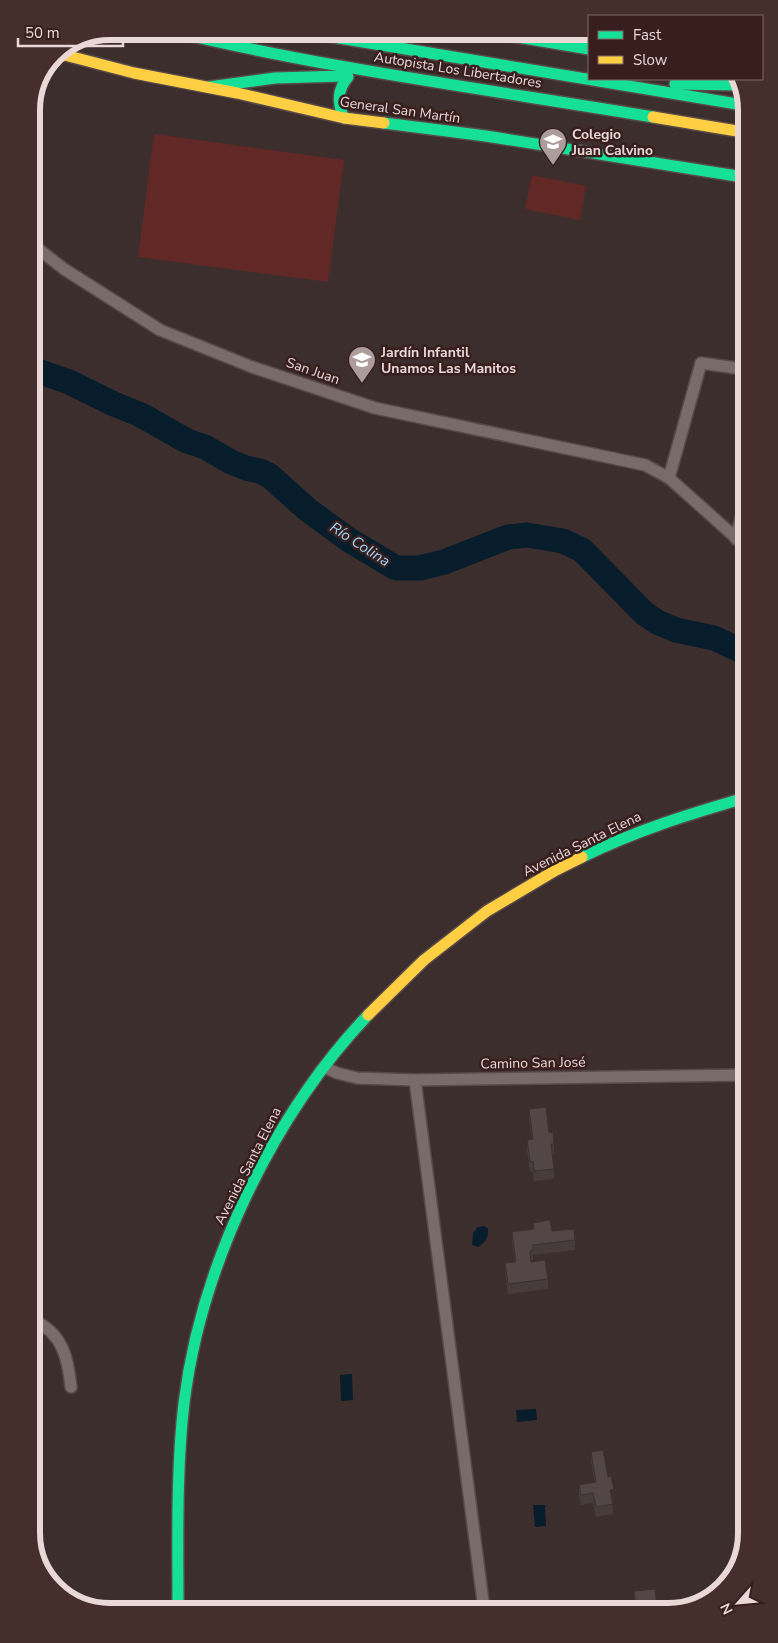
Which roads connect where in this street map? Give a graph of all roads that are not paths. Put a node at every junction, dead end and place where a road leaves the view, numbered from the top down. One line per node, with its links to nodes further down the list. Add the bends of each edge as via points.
1 (210, 40): 7 (main road, Autopista Los Libertadores)
2 (350, 40): 9 (main road, Autopista Los Libertadores)
3 (536, 40): 4 (main road)
4 (588, 49)
5 (66, 55): 12 (main road, General San Martín, via 134,73)
6 (348, 76): 7 (main road); 12 (main road, via 283,78); 14 (main road, via 338,96 339,110)
7 (404, 76): 15 (main road, Autopista Los Libertadores)
8 (588, 80): 10 (main road, Autopista Los Libertadores)
9 (588, 80)
10 (606, 83): 11 (main road); 13 (main road, Autopista Los Libertadores)
11 (733, 85)
12 (209, 87): 14 (main road, General San Martín)
13 (737, 104)
14 (344, 118): 16 (main road, General San Martín, via 486,136)
15 (738, 131)
16 (738, 177)
17 (40, 250): 19 (street, San Juan, via 160,330 252,367 375,408 644,465)
18 (738, 368): 19 (street, via 701,363)
19 (669, 478): 20 (street, San Juan)
20 (738, 540)
21 (738, 800): 22 (main road, Avenida Santa Elena, via 625,837 554,871 506,899 420,964 361,1023)
22 (324, 1067): 24 (street, Camino San José, via 357,1078); 27 (main road, Avenida Santa Elena, via 278,1135 247,1196 205,1303 189,1374 180,1447)
23 (738, 1075): 24 (street, Camino San José)
24 (415, 1080): 28 (street)
25 (40, 1325): 26 (street, via 53,1334 64,1349)
26 (71, 1387)
27 (178, 1603)
28 (483, 1603)

